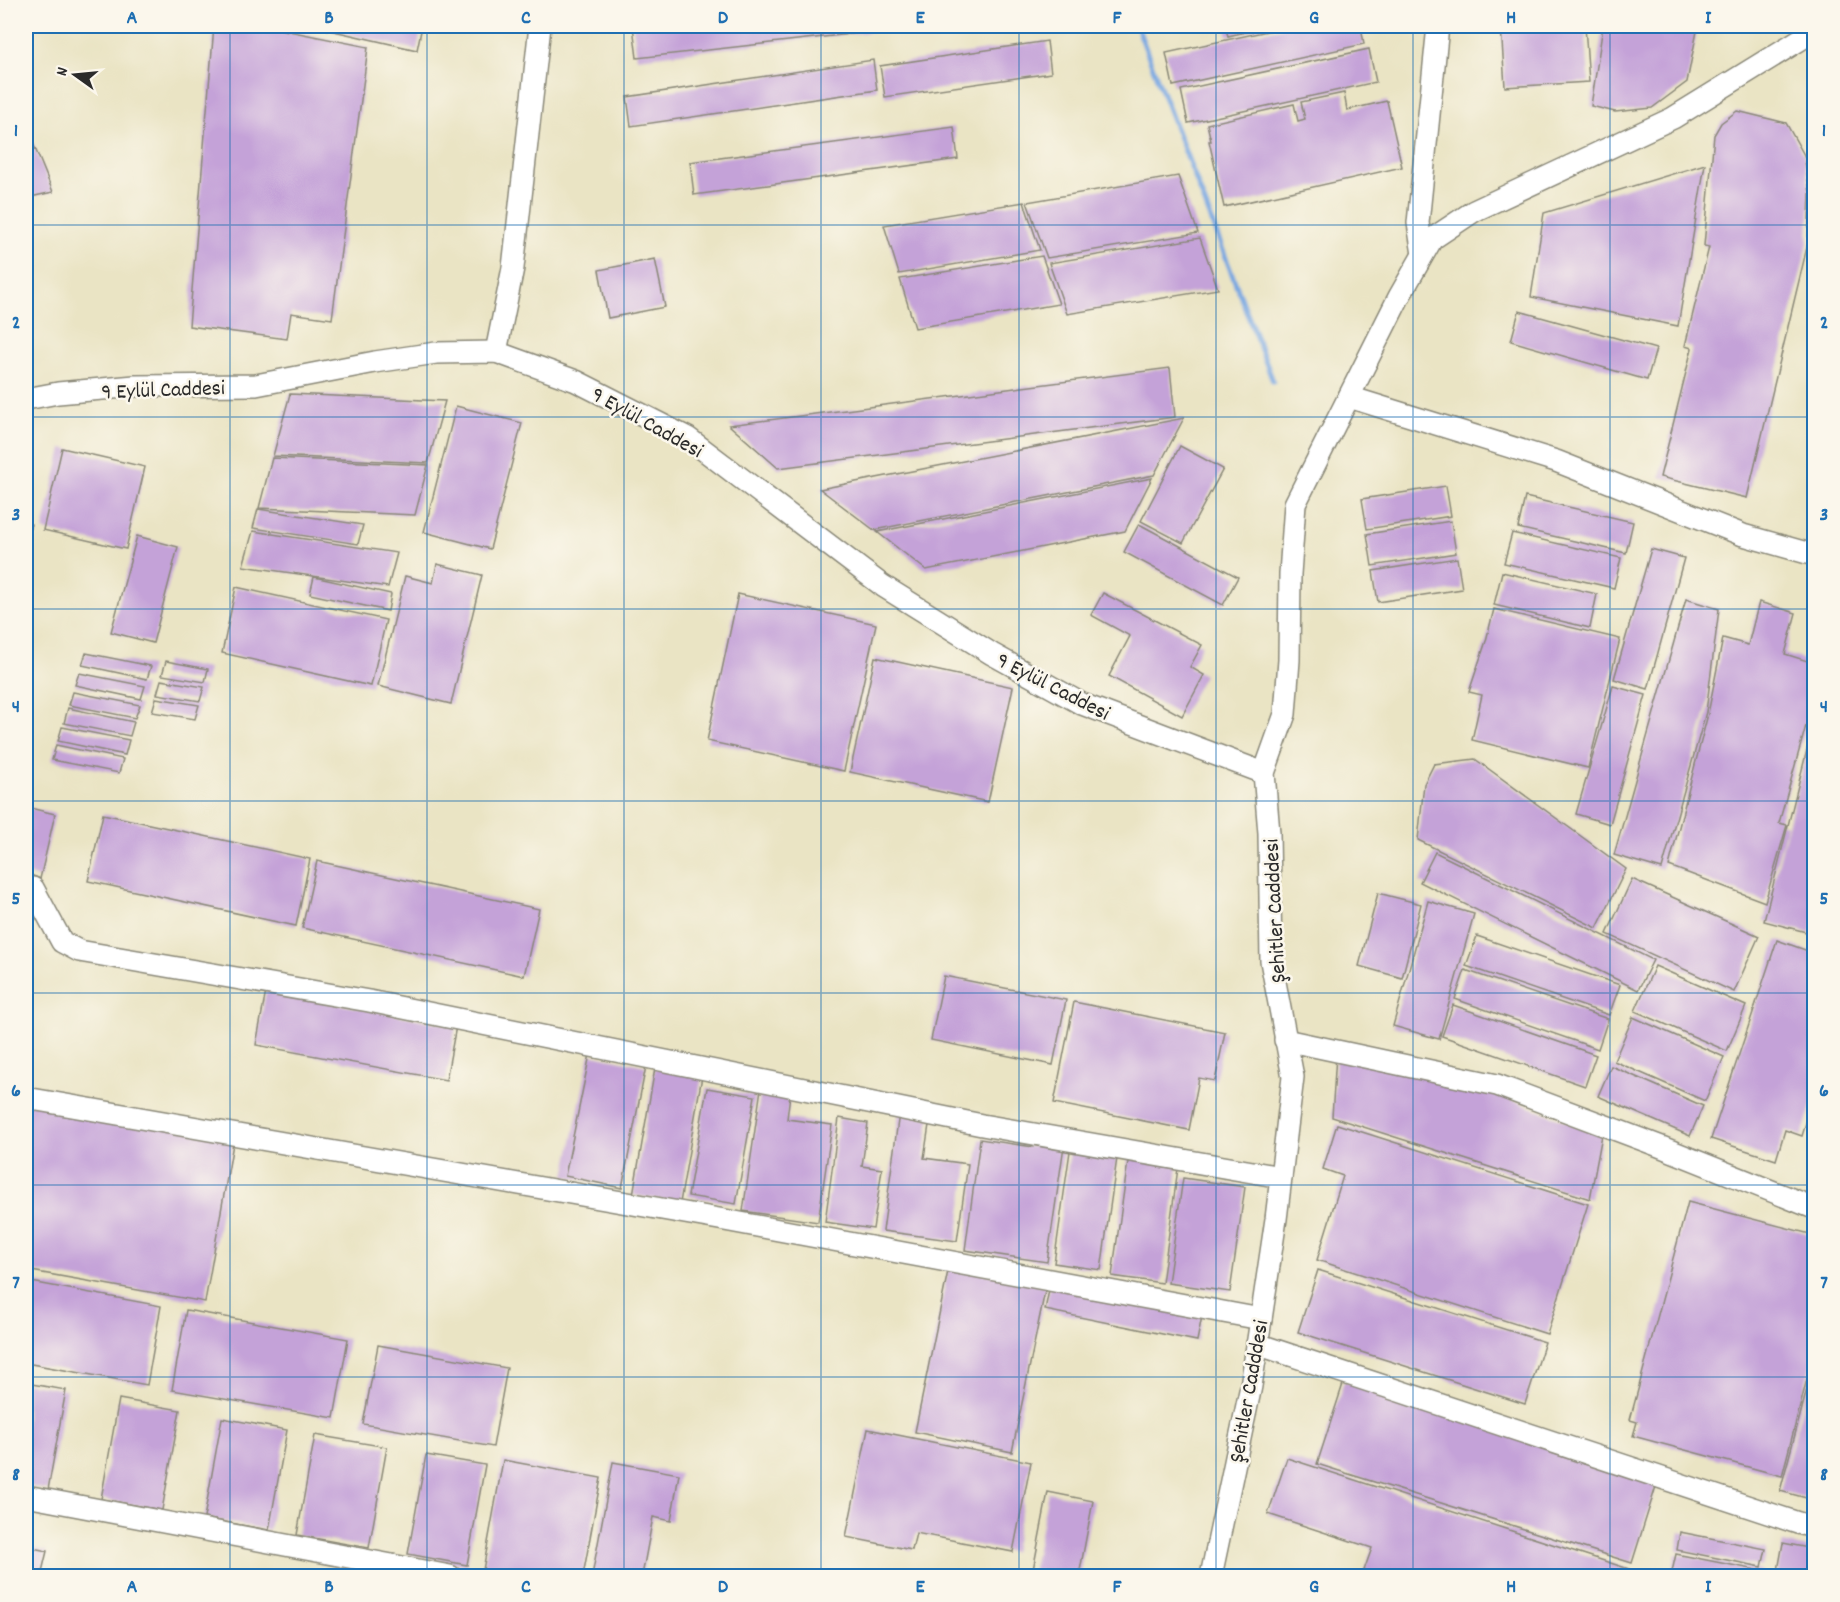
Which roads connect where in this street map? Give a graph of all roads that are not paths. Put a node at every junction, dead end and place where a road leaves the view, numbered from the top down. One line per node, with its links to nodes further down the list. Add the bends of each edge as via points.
1 (540, 26): 5 (street, via 513,268)
2 (1438, 26): 4 (street, via 1418,223)
3 (1815, 31): 4 (street, Şehitler Cadddesi, via 1673,118 1474,211 1432,239)
4 (1423, 254): 6 (street, Şehitler Cadddesi)
5 (495, 352): 7 (street, 9 Eylül Caddesi, via 436,353 256,385 135,386); 9 (street, 9 Eylül Caddesi, via 576,381 688,438 883,586 1082,704)
6 (1349, 397): 8 (street, via 1556,461 1743,534); 9 (street, Şehitler Cadddesi, via 1295,504 1285,714)
7 (26, 399)
8 (1815, 555)
9 (1264, 773): 11 (street, Şehitler Cadddesi, via 1271,961)
10 (33, 888): 13 (street, via 62,942 79,951 369,1001 982,1125)
11 (1285, 1040): 13 (street, Şehitler Cadddesi, via 1293,1077); 14 (street, via 1497,1085)
12 (26, 1098): 15 (street)
13 (1281, 1177): 15 (street, Şehitler Cadddesi)
14 (1815, 1208)
15 (1261, 1319): 16 (street, Şehitler Cadddesi)
16 (1257, 1344): 18 (street); 20 (street, Şehitler Cadddesi)
17 (26, 1496): 19 (street)
18 (1815, 1527)
19 (450, 1576)
20 (1211, 1576)

